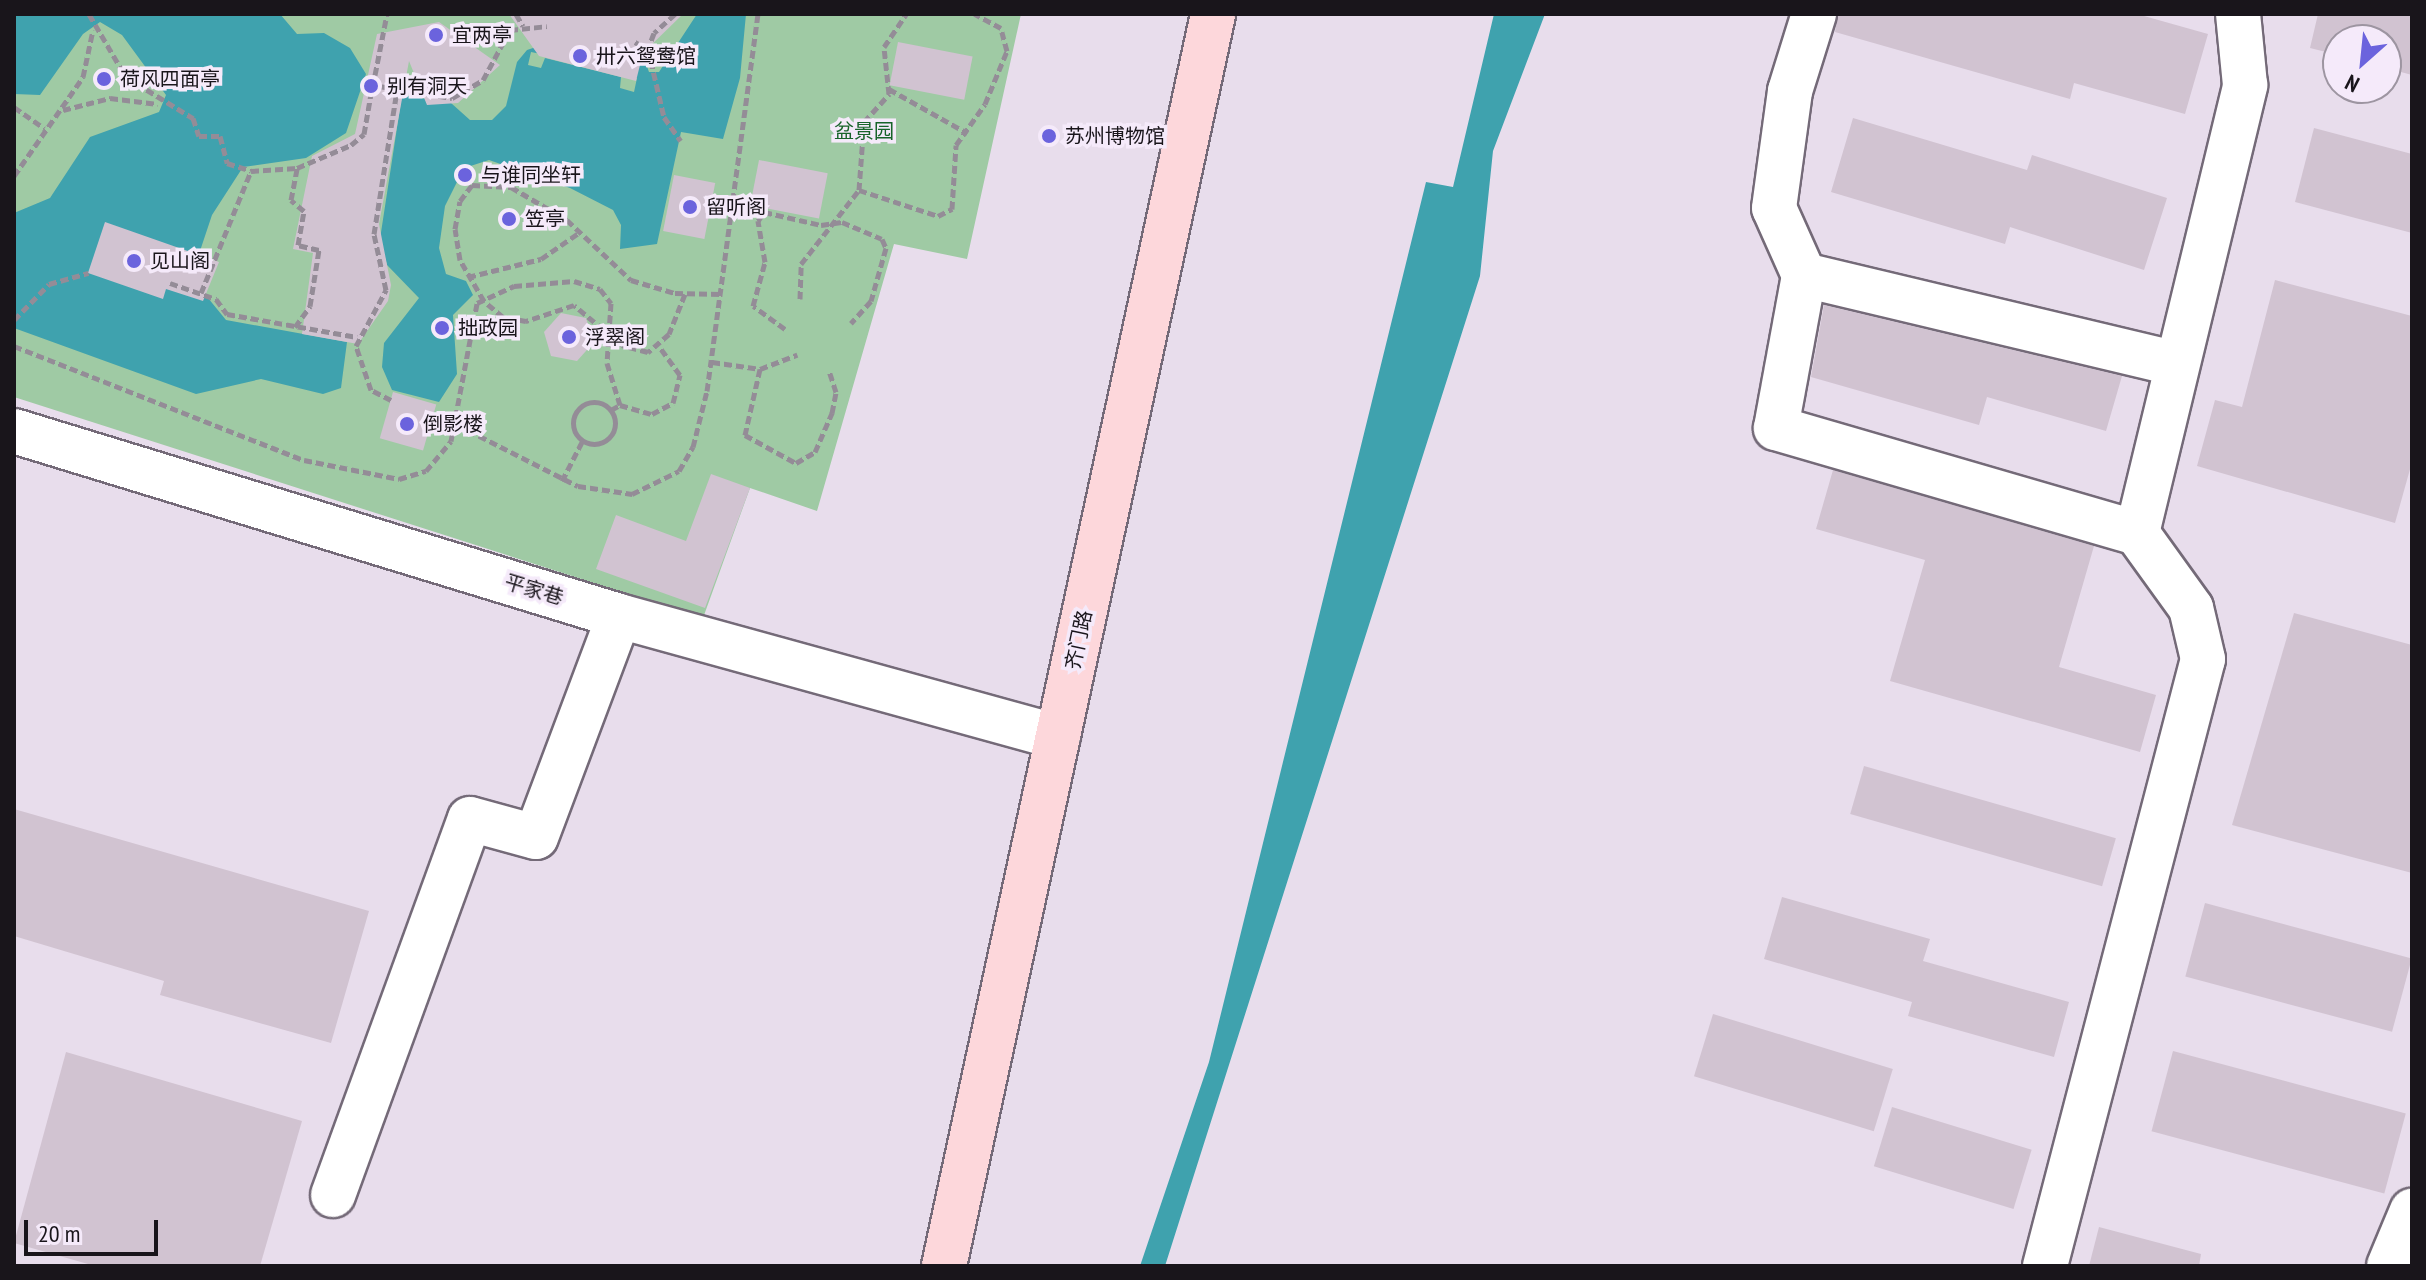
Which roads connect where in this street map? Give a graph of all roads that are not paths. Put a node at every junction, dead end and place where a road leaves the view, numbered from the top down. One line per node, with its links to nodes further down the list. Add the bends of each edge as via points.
1 (1213, 14): 9 (main road, 齐门路)
2 (1814, 14): 4 (street, via 1790,91 1774,208)
3 (2238, 14): 5 (street, via 2245,85)
4 (1804, 275): 5 (street); 7 (street, via 1776,428)
5 (2177, 364): 7 (street)
6 (14, 431): 8 (street, 平家巷)
7 (2137, 533): 13 (street, via 2191,608 2203,659)
8 (619, 616): 9 (street, 平家巷); 10 (street, via 536,837 470,819)
9 (1058, 737): 12 (main road, 齐门路)
10 (333, 1195)
11 (2412, 1211): 14 (street)
12 (944, 1266)
13 (2045, 1266)
14 (2389, 1266)

